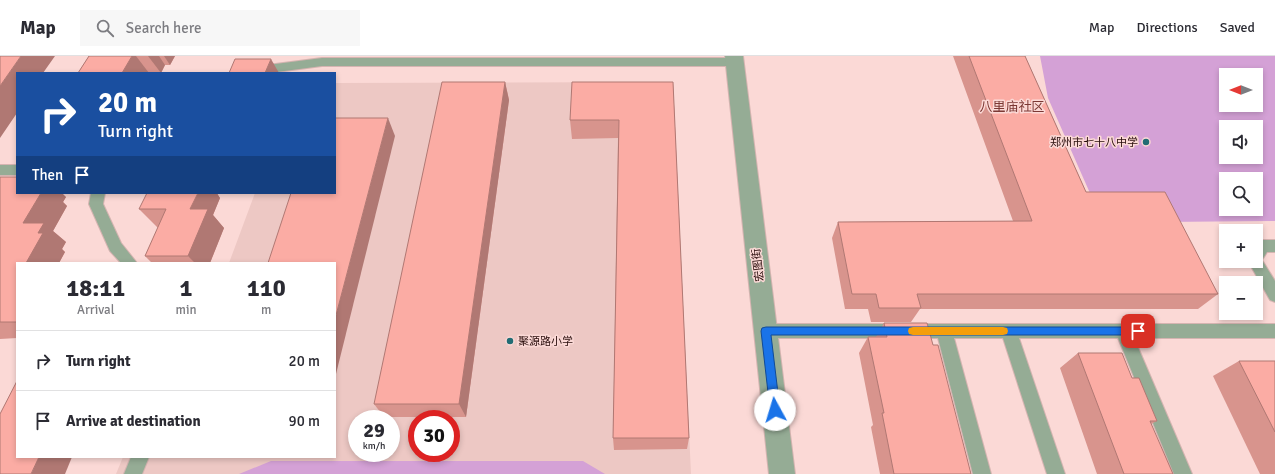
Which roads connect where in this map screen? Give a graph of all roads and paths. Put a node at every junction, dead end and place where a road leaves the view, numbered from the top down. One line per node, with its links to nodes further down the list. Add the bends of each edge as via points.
1 (734, 59): 2 (lane, via 322,62); 11 (street, 宏图街)
2 (244, 72)
3 (0, 170): 4 (lane)
4 (16, 170)
5 (98, 194): 8 (lane, via 96,204 115,247)
6 (1263, 246): 7 (lane)
7 (1275, 246)
8 (129, 262)
9 (1260, 268): 10 (lane)
10 (1275, 295)
11 (766, 331): 12 (lane); 18 (street, 宏图街)
12 (944, 331): 13 (lane); 19 (lane)
13 (1009, 331): 14 (lane); 20 (lane)
14 (1123, 331): 15 (lane); 21 (lane)
15 (1275, 331)
16 (140, 458): 17 (lane)
17 (133, 474)
18 (782, 474)
19 (982, 474)
20 (1056, 474)
21 (1183, 474)

